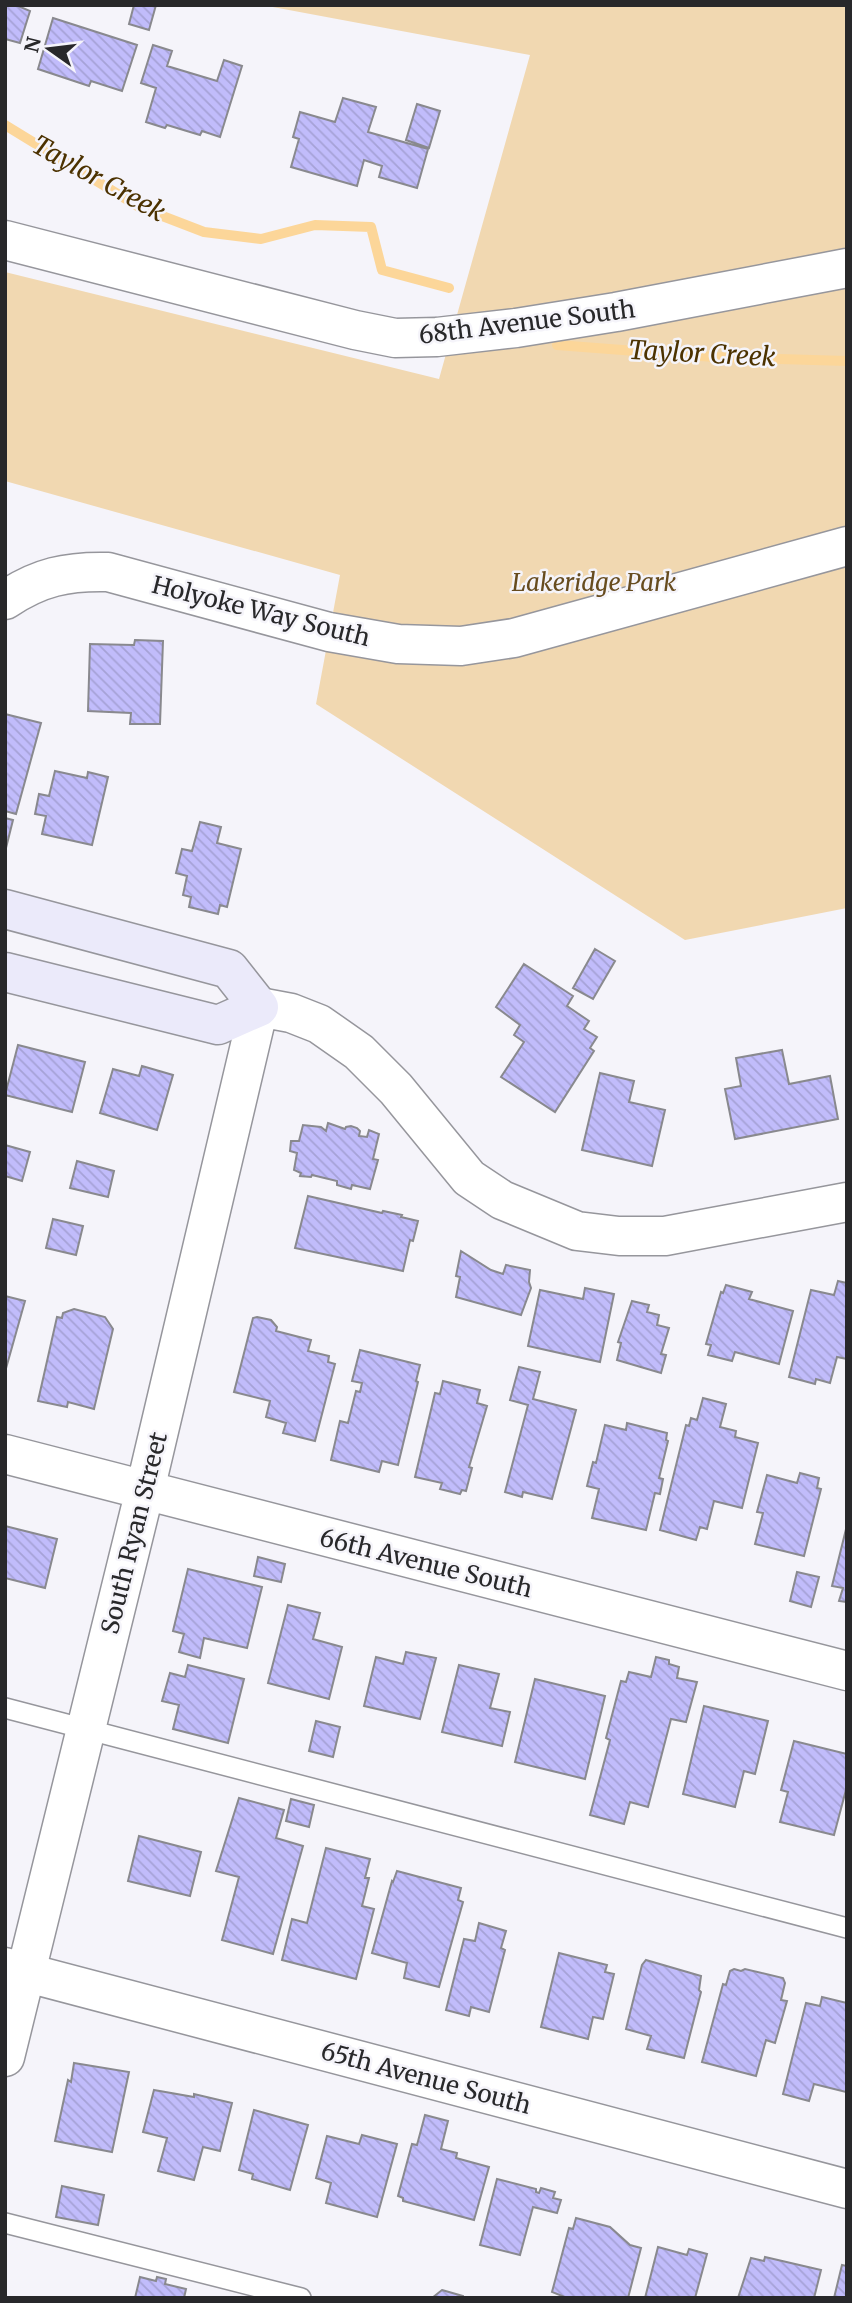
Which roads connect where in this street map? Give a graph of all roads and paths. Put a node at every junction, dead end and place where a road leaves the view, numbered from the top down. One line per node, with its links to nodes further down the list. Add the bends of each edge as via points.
1 (5, 240): 2 (street, 68th Avenue South, via 395,338 516,328)
2 (847, 268)
3 (847, 546): 4 (street, Holyoke Way South, via 514,638 461,646 398,643 329,632 108,572 79,571 45,578)
4 (5, 600)
5 (5, 909): 7 (street, via 229,969)
6 (5, 972): 7 (street, via 218,1025)
7 (259, 1007): 8 (street, via 319,1024 359,1052 396,1089 468,1178 502,1200 577,1231 665,1236); 10 (street, South Ryan Street)
8 (847, 1202)
9 (5, 1454): 10 (street, 66th Avenue South)
10 (145, 1490): 11 (street, 66th Avenue South); 13 (street, South Ryan Street)
11 (847, 1671)
12 (5, 1708): 13 (lane)
13 (86, 1729): 14 (lane); 15 (street, South Ryan Street)
14 (847, 1928)
15 (16, 1970): 16 (street, South Ryan Street); 17 (street, 65th Avenue South)
16 (5, 2057)
17 (847, 2189)
18 (5, 2223): 19 (lane)
19 (301, 2298)

